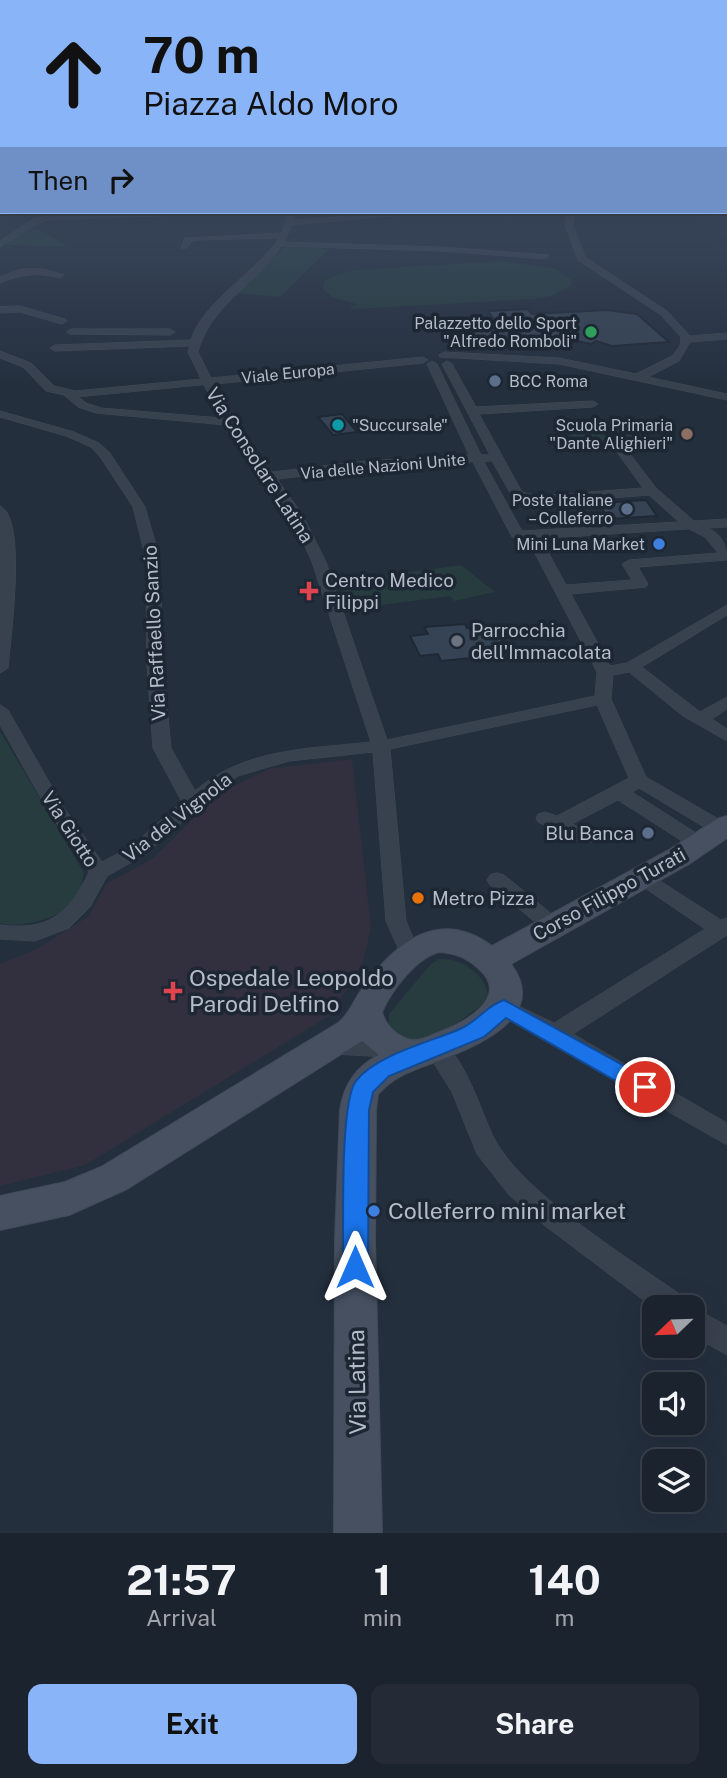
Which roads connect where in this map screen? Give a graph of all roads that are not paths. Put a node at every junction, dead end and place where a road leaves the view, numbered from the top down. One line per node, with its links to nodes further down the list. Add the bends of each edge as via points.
1 (187, 242): 5 (street)
2 (279, 242): 13 (street, via 209,318)
3 (324, 242): 6 (street)
4 (575, 242): 14 (street, via 582,260 666,315)
5 (184, 246)
6 (546, 257)
7 (60, 275): 8 (street, via 38,266)
8 (0, 279)
9 (0, 310): 10 (street, via 20,309)
10 (62, 321)
11 (72, 332): 13 (street)
12 (727, 336): 14 (street)
13 (197, 338): 15 (street); 20 (street, Via Consolare Latina, via 194,356)
14 (686, 339): 19 (street, via 675,360)
15 (55, 348)
16 (0, 354): 21 (street, via 27,365 50,389)
17 (448, 360): 18 (street, Viale Europa, via 432,355); 19 (street, via 554,360); 23 (street, via 566,368); 25 (street)
18 (428, 362): 20 (street, Viale Europa); 30 (street)
19 (638, 377): 22 (street)
20 (207, 382): 21 (street, Viale Europa); 27 (street, Via Consolare Latina)
21 (69, 394): 27 (street, via 100,411)
22 (727, 397)
23 (727, 403)
24 (593, 404): 25 (street)
25 (470, 411): 29 (street)
26 (0, 414): 51 (street, Via Raffaello Sanzio, via 91,443 106,456 139,507 153,559 161,742)
27 (229, 422): 31 (street, Via Consolare Latina)
28 (620, 448): 32 (street)
29 (495, 458): 30 (street, Via delle Nazioni Unite); 32 (street, via 515,493 523,498)
30 (477, 459): 31 (street, Via delle Nazioni Unite); 36 (street, via 513,530)
31 (270, 476): 48 (street, Via Consolare Latina, via 313,545)
32 (652, 491): 35 (street)
33 (0, 510): 41 (street, via 8,570)
34 (727, 523): 35 (street)
35 (690, 525): 36 (street); 37 (street, via 710,534)
36 (526, 535): 38 (street)
37 (727, 555): 38 (street, via 629,564 641,584)
38 (561, 590): 42 (street)
39 (727, 609): 40 (street)
40 (632, 667): 42 (street); 46 (street)
41 (0, 668)
42 (605, 673): 43 (street)
43 (603, 699): 48 (street, Via del Vignola); 49 (street)
44 (727, 702): 46 (street)
45 (0, 710): 54 (street, Via Giotto, via 56,809)
46 (700, 719): 47 (street)
47 (727, 736)
48 (381, 746): 51 (street, Via del Vignola, via 263,761 222,778); 60 (street, Via Consolare Latina, via 396,921)
49 (639, 780): 50 (street); 52 (street)
50 (619, 792): 52 (street); 53 (street, via 551,821)
51 (192, 803): 54 (street, Via del Vignola, via 139,850)
52 (717, 836): 55 (main road, Corso Filippo Turati)
53 (587, 838)
54 (99, 872): 59 (street, Via Giotto, via 82,906 63,922 35,932)
55 (643, 877): 57 (main road, Corso Filippo Turati); 58 (street)
56 (497, 880): 57 (street)
57 (552, 925): 61 (main road, Corso Filippo Turati)
58 (723, 927): 64 (street)
59 (0, 932)
60 (410, 954): 61 (main road, via 421,945 439,941 467,946); 63 (main road)
61 (490, 961): 62 (main road, via 506,982)
62 (504, 1007): 64 (street); 66 (main road, via 476,1031)
63 (365, 1011): 65 (main road, via 356,1027); 66 (main road, via 373,1033)
64 (555, 1034): 67 (street)
65 (330, 1045): 66 (street); 68 (main road, via 114,1178 69,1198)
66 (417, 1051): 69 (street, via 462,1088 486,1147 517,1187); 72 (main road, Via Latina, via 373,1075 363,1088 358,1110)
67 (720, 1131)
68 (0, 1213)
69 (659, 1295)
70 (705, 1328): 71 (street)
71 (727, 1342)
72 (358, 1533)

